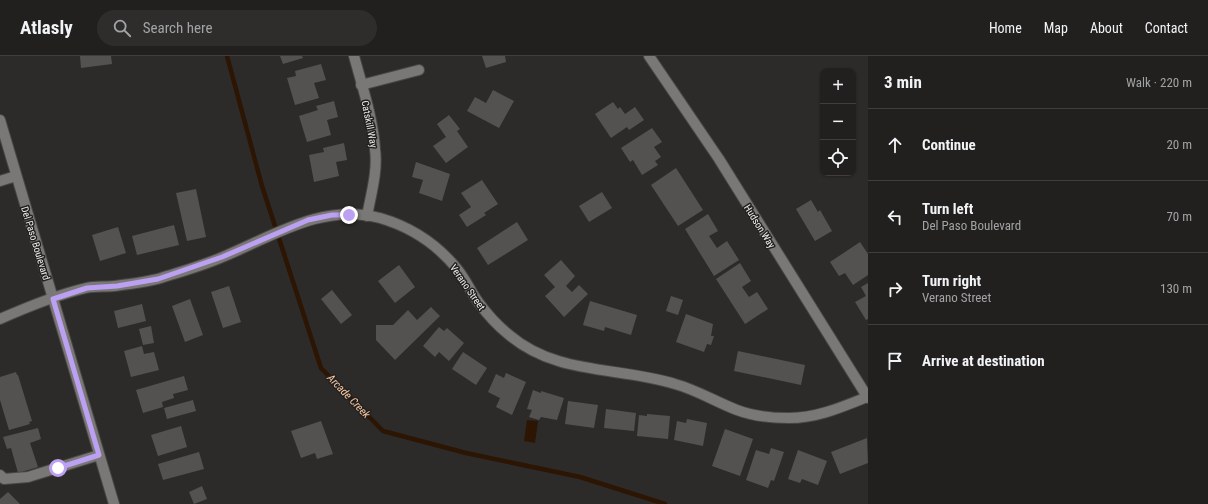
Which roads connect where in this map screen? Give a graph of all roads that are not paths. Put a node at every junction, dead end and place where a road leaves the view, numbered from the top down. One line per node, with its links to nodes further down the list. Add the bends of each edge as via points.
1 (354, 56): 4 (street, Catskill Way)
2 (649, 56): 11 (street, Hudson Way, via 719,159)
3 (419, 70): 4 (street)
4 (361, 85): 8 (street, Catskill Way, via 376,150 375,173)
5 (0, 120): 6 (street, Del Paso Boulevard)
6 (16, 176): 7 (street); 9 (street, Del Paso Boulevard)
7 (0, 181)
8 (367, 216): 9 (street, Verano Street, via 332,215 308,220 222,257 158,279 87,288); 11 (street, Verano Street, via 402,226 424,238 443,253 459,271 492,319 508,335 546,358 566,365 626,372 679,384 740,411 765,417 791,418 817,414)
9 (53, 299): 10 (street, Verano Street); 12 (street, Del Paso Boulevard)
10 (0, 319)
11 (868, 397)
12 (99, 455): 13 (street, via 28,478 4,479); 14 (street, Del Paso Boulevard)
13 (0, 475)
14 (114, 504)

